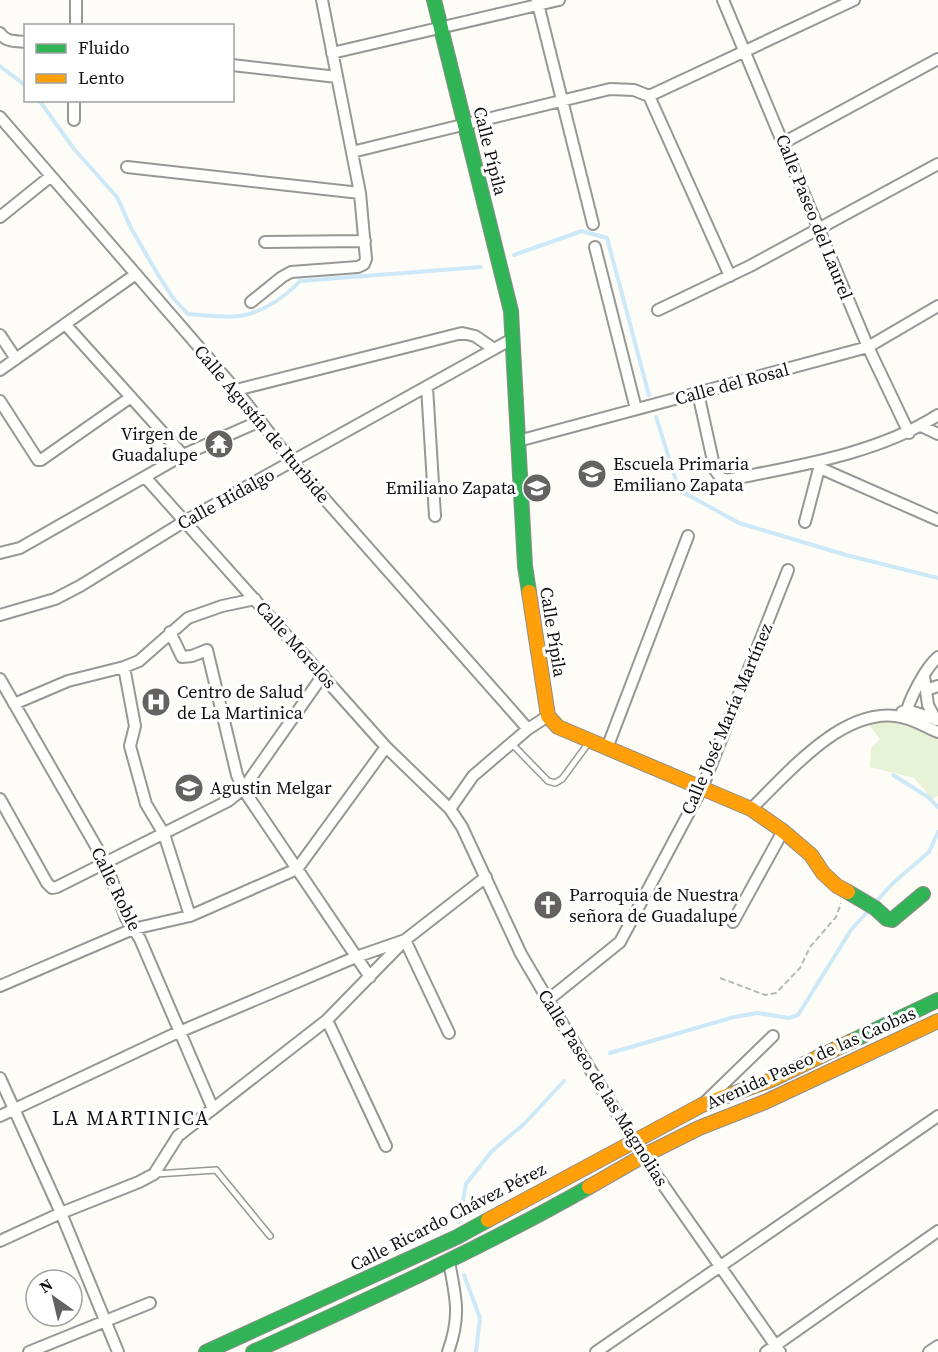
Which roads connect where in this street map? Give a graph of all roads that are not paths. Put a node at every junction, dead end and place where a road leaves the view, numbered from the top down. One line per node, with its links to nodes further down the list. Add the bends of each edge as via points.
1 (76, 0): 8 (street)
2 (322, 0): 13 (street)
3 (435, 0): 9 (main road, Calle Pípila)
4 (559, 0): 7 (street)
5 (723, 0): 12 (street, Calle Paseo del Laurel)
6 (854, 0): 12 (street)
7 (537, 3): 9 (street); 19 (street)
8 (76, 24)
9 (441, 28): 13 (street); 22 (main road, Calle Pípila)
10 (1, 35): 11 (street)
11 (24, 41)
12 (745, 51): 17 (street); 23 (street, Calle Paseo del Laurel)
13 (333, 53): 16 (street)
14 (938, 59): 23 (street)
15 (234, 65): 16 (street)
16 (337, 77): 24 (street)
17 (649, 96): 19 (street, via 634,90 610,89); 36 (street)
18 (74, 102): 21 (street)
19 (562, 102): 22 (street); 30 (street)
20 (0, 117): 27 (street, Calle Agustín de Iturbide)
21 (74, 120)
22 (465, 125): 24 (street); 42 (main road, Calle Pípila, via 511,311)
23 (783, 143): 31 (street, Calle Paseo del Laurel)
24 (352, 152): 28 (street)
25 (938, 164): 31 (street)
26 (127, 168): 28 (street)
27 (51, 176): 29 (street); 35 (street, Calle Agustín de Iturbide)
28 (360, 193): 32 (street)
29 (0, 217)
30 (593, 224)
31 (819, 230): 36 (street); 43 (street, Calle Paseo del Laurel)
32 (365, 241): 33 (street); 37 (street, via 364,264 291,272)
33 (266, 242)
34 (595, 247): 52 (street)
35 (136, 274): 40 (street); 48 (street, Calle Agustín de Iturbide)
36 (730, 276): 39 (street)
37 (250, 302)
38 (938, 306): 43 (street, Calle del Rosal)
39 (658, 310)
40 (65, 324): 45 (street); 50 (street)
41 (0, 335): 45 (street)
42 (512, 339): 44 (street, Calle Hidalgo); 58 (main road, Calle Pípila)
43 (868, 347): 49 (street, Calle del Rosal); 56 (street, Calle Paseo del Laurel)
44 (494, 350): 47 (street, Calle Hidalgo); 48 (street, via 475,336 462,333)
45 (16, 359): 46 (street)
46 (0, 370)
47 (427, 387): 60 (street, Calle Hidalgo); 63 (street)
48 (236, 390): 54 (street, Calle Agustín de Iturbide)
49 (698, 393): 52 (street, Calle del Rosal); 61 (street, via 720,477 727,480)
50 (131, 397): 51 (street, via 41,460); 59 (street)
51 (0, 401)
52 (636, 410): 58 (street, Calle del Rosal)
53 (938, 415): 55 (street)
54 (260, 421): 59 (street); 60 (street, Calle Agustín de Iturbide)
55 (921, 426): 56 (street); 57 (street)
56 (909, 432): 61 (street)
57 (938, 434)
58 (518, 441): 82 (main road, Calle Pípila, via 525,566)
59 (183, 455): 62 (street)
60 (292, 462): 65 (street, Calle Hidalgo); 84 (street, Calle Agustín de Iturbide)
61 (820, 464): 64 (street); 66 (street)
62 (146, 477): 65 (street, Calle Morelos); 68 (street, via 20,548)
63 (435, 516)
64 (938, 520)
65 (185, 521): 70 (street, Calle Morelos); 71 (street, Calle Hidalgo, via 55,599)
66 (805, 522)
67 (688, 536): 89 (street)
68 (0, 553)
69 (788, 570): 90 (street, Calle José María Martínez)
70 (255, 599): 72 (street, via 188,618); 75 (street, Calle Morelos)
71 (0, 615)
72 (170, 632): 74 (street, via 139,661); 91 (street, via 182,657 207,650)
73 (938, 657): 76 (street)
74 (124, 667): 80 (street, via 68,681); 96 (street, via 135,726 129,746 146,804)
75 (323, 675): 88 (street, Calle Morelos); 91 (street)
76 (924, 676): 79 (street); 81 (street)
77 (0, 679): 80 (street, Calle Roble)
78 (938, 686): 79 (street)
79 (926, 690): 83 (street, via 928,705)
80 (14, 704): 97 (street, Calle Roble)
81 (906, 714): 83 (street); 85 (street); 94 (street, via 868,717 820,742)
82 (548, 716): 84 (street); 86 (main road, via 558,728)
83 (937, 720)
84 (528, 729): 87 (street)
85 (938, 732)
86 (590, 741): 87 (lane, via 555,783 548,781); 89 (main road)
87 (511, 743): 93 (street, via 473,776)
88 (386, 747): 93 (street, Calle Morelos); 98 (street)
89 (607, 748): 90 (main road)
90 (702, 788): 94 (main road); 108 (street, Calle José María Martínez, via 620,942)
91 (243, 789): 96 (street, via 228,801); 98 (street)
92 (0, 799): 97 (street, via 52,888)
93 (450, 809): 99 (street, Calle Paseo de las Magnolias)
94 (751, 809): 95 (main road)
95 (783, 831): 100 (main road, via 811,855 823,873 887,919 892,920); 102 (street)
96 (164, 834): 97 (street); 101 (street)
97 (105, 862): 103 (street, Calle Roble)
98 (297, 869): 101 (street); 105 (street)
99 (486, 877): 104 (street); 108 (street, Calle Paseo de las Magnolias, via 521,954)
100 (923, 894)
101 (190, 916): 103 (street)
102 (733, 922)
103 (133, 929): 107 (street); 112 (street, Calle Roble)
104 (405, 940): 105 (street); 106 (street); 113 (street)
105 (356, 957): 106 (street); 112 (street)
106 (370, 977): 110 (street)
107 (0, 986)
108 (548, 1000): 122 (street, Calle Paseo de las Magnolias)
109 (938, 1000): 116 (main road, Avenida Paseo de las Caobas, via 771,1080)
110 (327, 1020): 117 (street); 123 (street)
111 (938, 1021): 121 (main road, Avenida Paseo de las Caobas, via 765,1102)
112 (180, 1032): 117 (street, Calle Roble); 118 (street)
113 (448, 1034)
114 (773, 1036): 116 (street)
115 (0, 1078): 118 (street)
116 (702, 1105): 122 (main road, Calle Ricardo Chávez Pérez)
117 (213, 1109): 125 (street, via 178,1136)
118 (15, 1110): 119 (street); 126 (street)
119 (0, 1116)
120 (938, 1116): 133 (street)
121 (699, 1128): 124 (main road, Calle Ricardo Chávez Pérez)
122 (634, 1140): 124 (street, Calle Paseo de las Magnolias); 129 (main road, Calle Ricardo Chávez Pérez)
123 (386, 1146)
124 (643, 1156): 131 (main road, Calle Ricardo Chávez Pérez); 133 (street, Calle Paseo de las Magnolias)
125 (154, 1174): 126 (street); 128 (lane, via 216,1170)
126 (62, 1213): 130 (street); 135 (street)
127 (938, 1231): 137 (street)
128 (270, 1236)
129 (457, 1237): 131 (main road); 140 (main road, Calle Ricardo Chávez Pérez)
130 (0, 1241)
131 (465, 1254): 132 (main road, Calle Ricardo Chávez Pérez)
132 (449, 1262): 141 (main road, Calle Ricardo Chávez Pérez); 142 (street, via 458,1315)
133 (720, 1268): 137 (street, Calle Paseo de las Magnolias); 143 (street)
134 (150, 1303): 135 (street)
135 (105, 1321): 138 (street); 139 (street)
136 (938, 1346): 144 (street)
137 (774, 1350)
138 (29, 1352)
139 (118, 1352)
140 (206, 1352)
141 (253, 1352)
142 (448, 1352)
143 (596, 1352)
144 (929, 1352)

